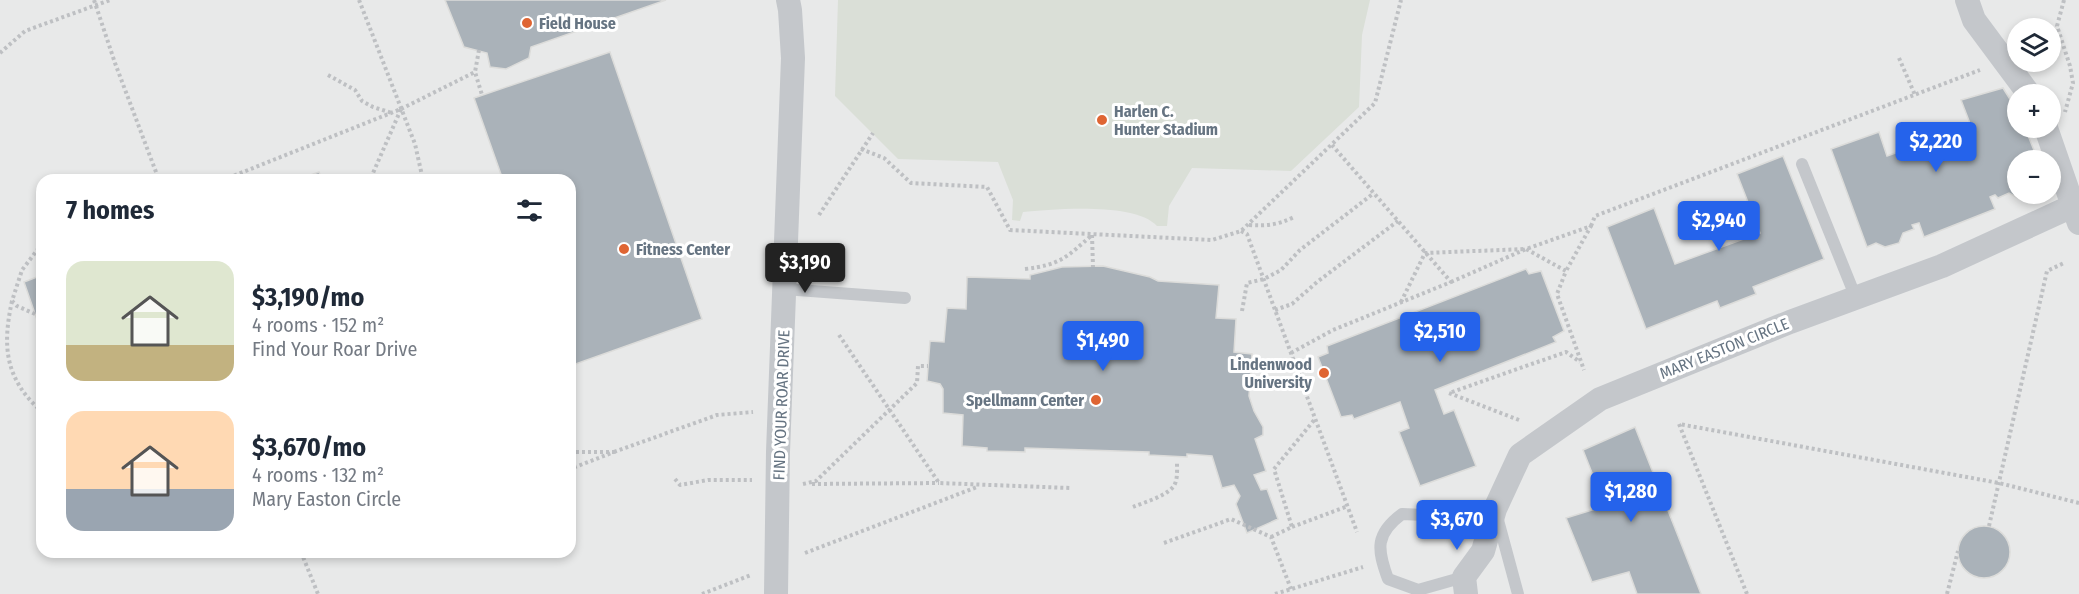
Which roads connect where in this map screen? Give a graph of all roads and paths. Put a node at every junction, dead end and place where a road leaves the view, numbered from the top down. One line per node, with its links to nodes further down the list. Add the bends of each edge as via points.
1 (110, 0): 7 (path)
2 (359, 0): 17 (path)
3 (788, 0): 47 (street, FIND YOUR ROAR DRIVE, via 792,58)
4 (1401, 0): 20 (path, via 1375,103)
5 (1966, 0): 14 (street, via 1974,20)
6 (2064, 0): 22 (path, via 2057,26 2073,83)
7 (95, 2): 9 (path, via 25,31); 25 (path)
8 (479, 50): 12 (path)
9 (0, 53)
10 (1899, 58): 16 (path)
11 (1985, 69): 16 (path)
12 (475, 72): 15 (path); 17 (path)
13 (328, 75): 18 (path, via 355,90 362,101)
14 (2022, 84)
15 (482, 95)
16 (1915, 95): 35 (path, via 1595,216)
17 (401, 109): 18 (path); 27 (path); 28 (path)
18 (392, 113): 26 (path)
19 (873, 133): 21 (path)
20 (1332, 145): 29 (path); 34 (path)
21 (861, 149): 31 (path); 37 (path, via 884,158 911,183 987,187 1010,230)
22 (2055, 150)
23 (1802, 164): 49 (lane)
24 (2061, 170): 30 (street)
25 (157, 174)
26 (239, 174)
27 (373, 174)
28 (422, 174)
29 (1374, 193): 33 (path); 45 (path, via 1300,250 1281,270)
30 (2077, 211): 49 (street, MARY EASTON CIRCLE)
31 (819, 215)
32 (1294, 217): 34 (path, via 1266,226)
33 (1398, 221): 40 (path); 52 (path, via 1292,304)
34 (1248, 225): 36 (path)
35 (1591, 226): 38 (path); 44 (path)
36 (1242, 231): 37 (path, via 1212,240); 45 (path, via 1247,234)
37 (1092, 234): 42 (path); 43 (path, via 1065,259)
38 (1526, 249): 40 (path); 44 (path); 46 (path)
39 (36, 252): 50 (path, via 22,270)
40 (1425, 253): 46 (path); 51 (path)
41 (2064, 263): 72 (path, via 2047,271)
42 (1093, 267)
43 (1025, 269)
44 (1566, 271): 57 (path, via 1557,294)
45 (1264, 279): 52 (path); 53 (path, via 1247,283)
46 (1450, 282): 51 (path)
47 (784, 289): 48 (lane); 93 (street, FIND YOUR ROAR DRIVE)
48 (905, 298)
49 (1856, 298): 78 (street, MARY EASTON CIRCLE, via 1600,399 1520,455)
50 (12, 301): 54 (path); 60 (path, via 7,322 10,370 24,395)
51 (1401, 303): 56 (path, via 1333,330)
52 (1275, 310): 56 (path)
53 (1242, 311)
54 (35, 314)
55 (840, 335): 61 (path)
56 (1291, 353): 63 (path)
57 (1581, 363): 59 (path); 64 (path, via 1566,352 1449,393)
58 (928, 366): 61 (path, via 918,366 917,383)
59 (1584, 370)
60 (36, 406)
61 (890, 410): 71 (path); 71 (path, via 816,481 802,484)
62 (760, 411): 66 (path, via 717,415)
63 (1315, 418): 76 (path); 80 (path, via 1274,469)
64 (1519, 420)
65 (576, 452): 66 (path)
66 (614, 452): 68 (path)
67 (1177, 463): 77 (path, via 1174,487)
68 (576, 466)
69 (675, 479): 70 (path, via 680,485 724,479)
70 (762, 480)
71 (939, 483): 73 (path)
72 (1999, 483): 75 (path); 79 (path); 96 (path, via 1679,424)
73 (981, 485): 74 (path); 85 (path)
74 (1070, 488)
75 (2079, 502)
76 (1348, 506): 80 (path); 81 (path)
77 (1133, 507)
78 (1495, 509): 87 (lane, via 1448,516 1402,514 1387,525 1381,541); 89 (street, MARY EASTON CIRCLE, via 1483,551); 95 (lane)
79 (1989, 526)
80 (1292, 527): 82 (path)
81 (1357, 532)
82 (1271, 537): 83 (path, via 1232,519); 90 (path)
83 (1164, 543)
84 (1958, 551): 97 (path)
85 (805, 553)
86 (303, 558): 91 (path)
87 (1381, 560): 89 (lane, via 1388,579 1418,590); 90 (path)
88 (756, 573): 92 (path)
89 (1465, 586)
90 (1291, 589): 94 (path)
91 (318, 594)
92 (702, 594)
93 (776, 594)
94 (1275, 594)
95 (1518, 594)
96 (1747, 594)
97 (1947, 594)

